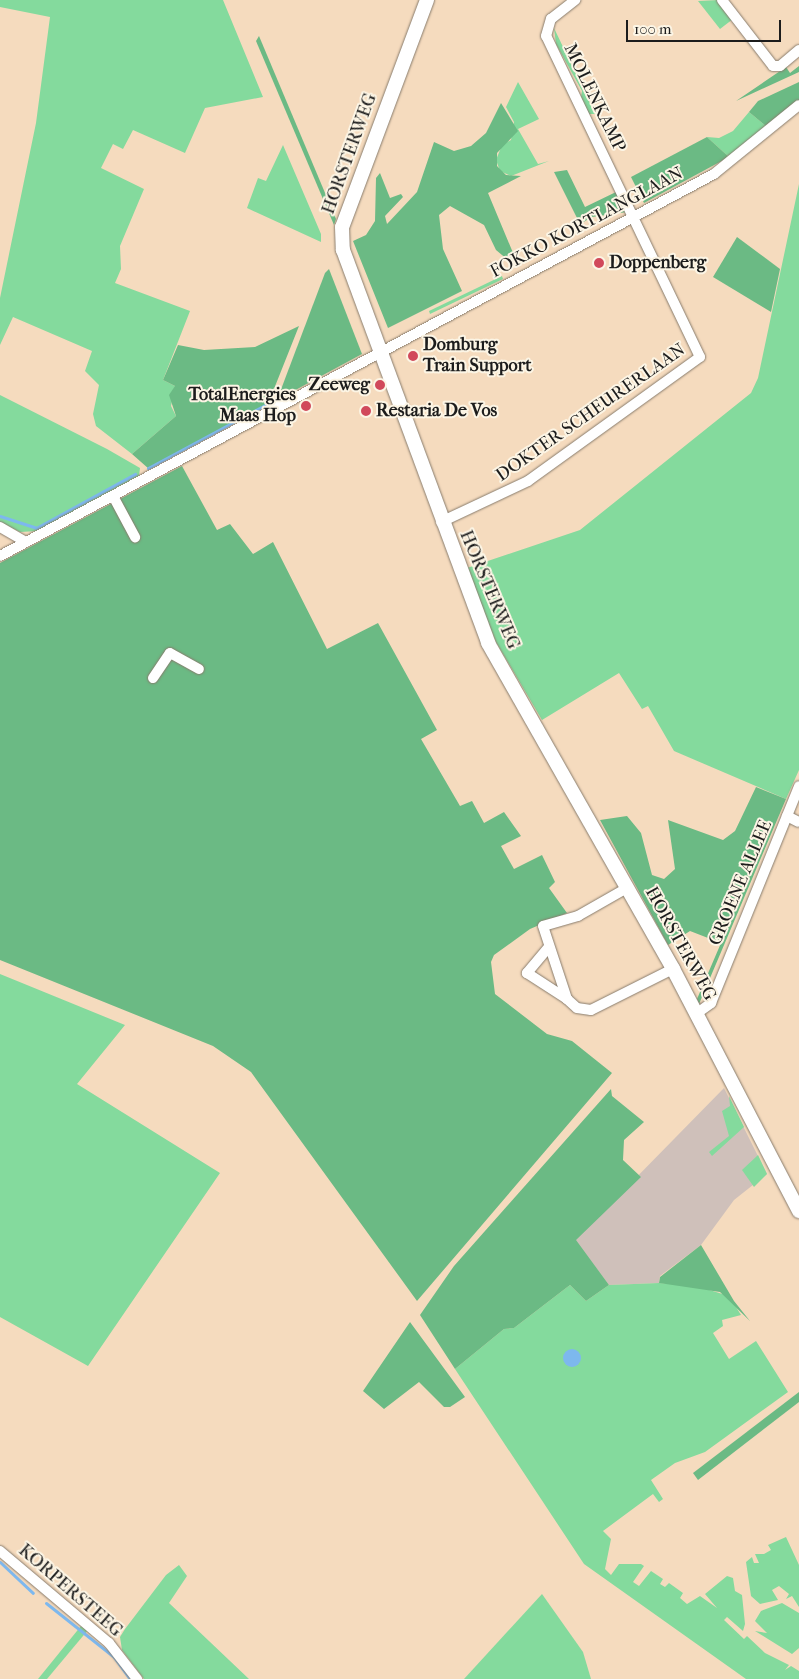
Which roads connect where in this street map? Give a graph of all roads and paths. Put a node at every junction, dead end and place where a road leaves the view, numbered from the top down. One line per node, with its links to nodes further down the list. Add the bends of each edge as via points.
1 (427, 0): 7 (main road, HORSTERWEG, via 342,227 342,250)
2 (575, 0): 6 (street, MOLENKAMP, via 551,20 546,36)
3 (722, 0): 4 (street, via 773,66 780,66)
4 (799, 50)
5 (799, 105): 6 (street, FOKKO KORTLANGLAAN, via 714,174)
6 (634, 217): 7 (street, FOKKO KORTLANGLAAN); 9 (street, DOKTER SCHEURERLAAN, via 700,357 528,481)
7 (378, 352): 8 (street); 9 (main road, HORSTERWEG)
8 (113, 496): 11 (street); 12 (street)
9 (441, 522): 19 (main road, HORSTERWEG, via 488,643)
10 (0, 527): 12 (street)
11 (135, 537)
12 (26, 542): 13 (street)
13 (0, 556)
14 (199, 670): 15 (street, via 170,653)
15 (153, 678)
16 (799, 786): 17 (street, GROENE ALLEE)
17 (786, 816): 18 (street, GROENE ALLEE); 23 (street, GROENE ALLEE, via 711,1002)
18 (799, 822)
19 (628, 888): 20 (street, via 578,916 543,926); 21 (main road, HORSTERWEG)
20 (548, 948): 22 (street, via 564,978); 22 (street, via 527,973)
21 (672, 969): 22 (street, via 591,1010 577,1008); 23 (main road, HORSTERWEG)
22 (567, 999)
23 (696, 1014): 24 (main road, HORSTERWEG)
24 (799, 1211)
25 (0, 1551): 26 (street, KORPERSTEEG, via 109,1643)
26 (137, 1679)

